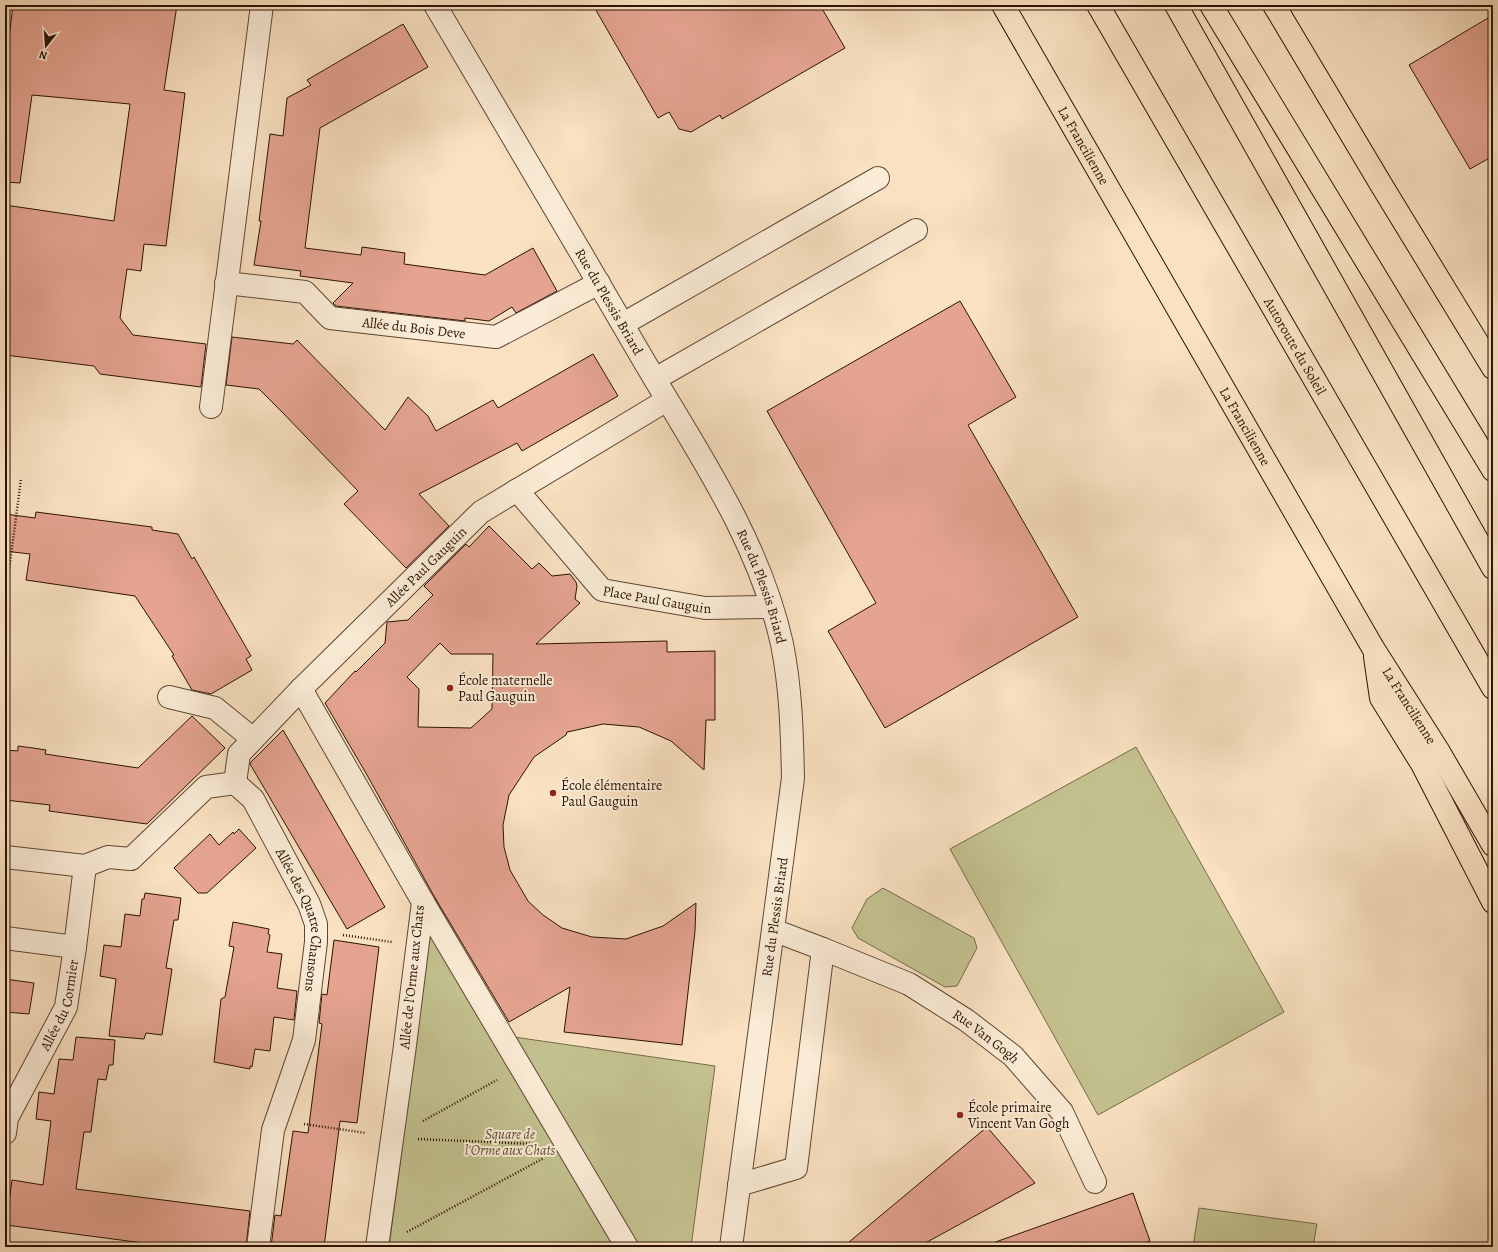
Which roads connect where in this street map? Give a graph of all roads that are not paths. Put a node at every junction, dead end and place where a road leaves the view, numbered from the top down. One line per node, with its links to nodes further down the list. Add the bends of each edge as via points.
1 (262, 5): 10 (street)
2 (435, 5): 11 (street, Rue du Plessis Briard)
3 (1003, 5): 21 (highway, La Francilienne)
4 (1098, 5): 22 (highway, Autoroute du Soleil)
5 (1176, 5): 19 (highway)
6 (1211, 5): 17 (highway)
7 (1274, 5): 13 (highway)
8 (878, 178): 12 (street)
9 (916, 230): 14 (street)
10 (226, 283): 11 (street, Allée du Bois Deve, via 305,292 330,318 496,337); 16 (street)
11 (598, 283): 12 (street, Rue du Plessis Briard)
12 (622, 324): 14 (street, Rue du Plessis Briard)
13 (1493, 368)
14 (655, 380): 15 (street, Rue du Plessis Briard)
15 (667, 400): 18 (street, Allée Paul Gauguin); 20 (street, Rue du Plessis Briard, via 717,482 752,552)
16 (211, 407)
17 (1493, 470)
18 (517, 490): 20 (street, Place Paul Gauguin, via 602,590 705,608); 23 (street, Allée Paul Gauguin, via 481,512)
19 (1493, 568)
20 (771, 607): 32 (street, Rue du Plessis Briard, via 782,645 791,705 793,778)
21 (1373, 648): 27 (highway, La Francilienne, via 1439,752); 31 (highway, via 1381,698 1422,764)
22 (1493, 688)
23 (301, 689): 25 (street, Allée Paul Gauguin); 30 (street, Allée de l'Orme aux Chats)
24 (169, 697): 25 (street, via 215,708)
25 (253, 739): 26 (street, Allée Paul Gauguin, via 239,754)
26 (234, 783): 29 (street, via 206,787 131,859 108,857); 39 (street, Allée des Quatre Chansons, via 253,799 309,904 316,924 304,1040 273,1130)
27 (1493, 845)
28 (5, 857): 29 (street)
29 (85, 866): 34 (street, Allée du Cormier)
30 (423, 902): 40 (street, Allée de l'Orme aux Chats); 41 (street)
31 (1493, 902)
32 (773, 930): 35 (street, Rue Van Gogh); 38 (street, Rue du Plessis Briard)
33 (5, 938): 34 (street)
34 (76, 947): 36 (street, Allée du Cormier, via 66,1007 7,1118)
35 (823, 949): 37 (street, Rue Van Gogh, via 909,984 966,1020 1013,1056 1062,1112); 38 (street, via 796,1168)
36 (5, 1133)
37 (1095, 1182)
38 (739, 1185): 42 (street, Rue du Plessis Briard)
39 (258, 1247)
40 (377, 1247)
41 (627, 1247)
42 (731, 1247)

